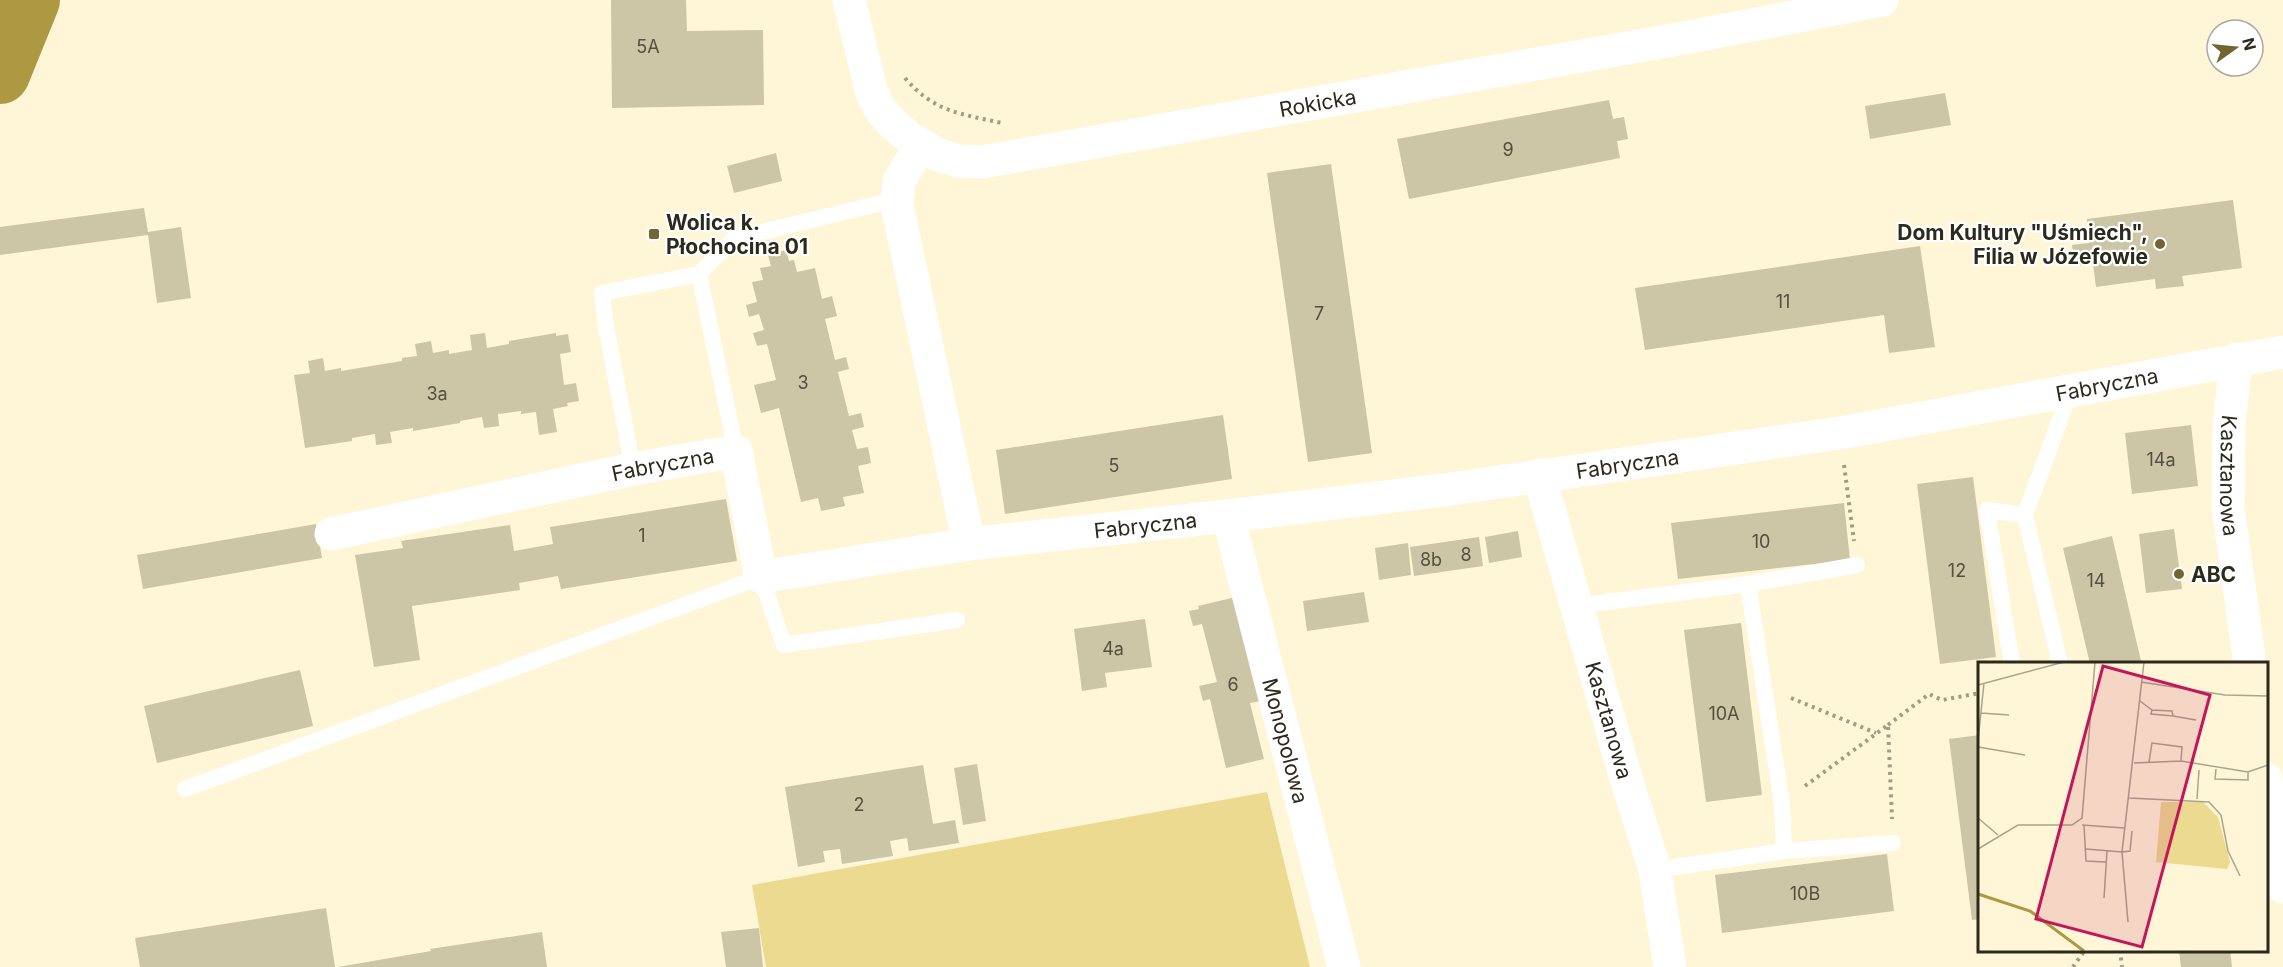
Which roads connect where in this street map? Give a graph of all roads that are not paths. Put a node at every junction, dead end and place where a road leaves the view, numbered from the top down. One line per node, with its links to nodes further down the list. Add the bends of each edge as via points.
1 (849, 0): 3 (street, Rokicka, via 872,93 891,122)
2 (1882, 0): 3 (street, Rokicka, via 1011,158 958,161)
3 (921, 145): 4 (street, via 900,181)
4 (898, 200): 5 (lane, via 733,239); 15 (street)
5 (699, 274): 9 (lane); 10 (lane, via 602,293)
6 (2283, 352): 7 (street, Fabryczna)
7 (2235, 359): 8 (street, Fabryczna); 23 (street, Kasztanowa, via 2228,508)
8 (2070, 392): 11 (street, Fabryczna, via 1840,433); 12 (lane)
9 (736, 451): 10 (street, Fabryczna); 17 (street, Fabryczna)
10 (633, 468): 14 (street, Fabryczna)
11 (1539, 476): 13 (street, Fabryczna); 19 (street, Kasztanowa)
12 (2025, 515): 21 (lane, via 1987,510); 22 (lane)
13 (1228, 516): 15 (street, Fabryczna); 30 (street, Monopolowa)
14 (331, 534)
15 (969, 544): 17 (street, Fabryczna)
16 (1857, 566): 18 (lane)
17 (761, 577): 20 (lane, via 784,645); 24 (lane)
18 (1748, 584): 19 (lane); 27 (lane, via 1782,804)
19 (1576, 606): 28 (street, Kasztanowa)
20 (957, 620)
21 (2012, 662)
22 (2060, 662)
23 (2250, 662)
24 (184, 789)
25 (2268, 792): 29 (street)
26 (1893, 843): 27 (lane)
27 (1784, 851): 28 (lane)
28 (1655, 870): 31 (street, Kasztanowa)
29 (2283, 887)
30 (1344, 967)
31 (1670, 967)

